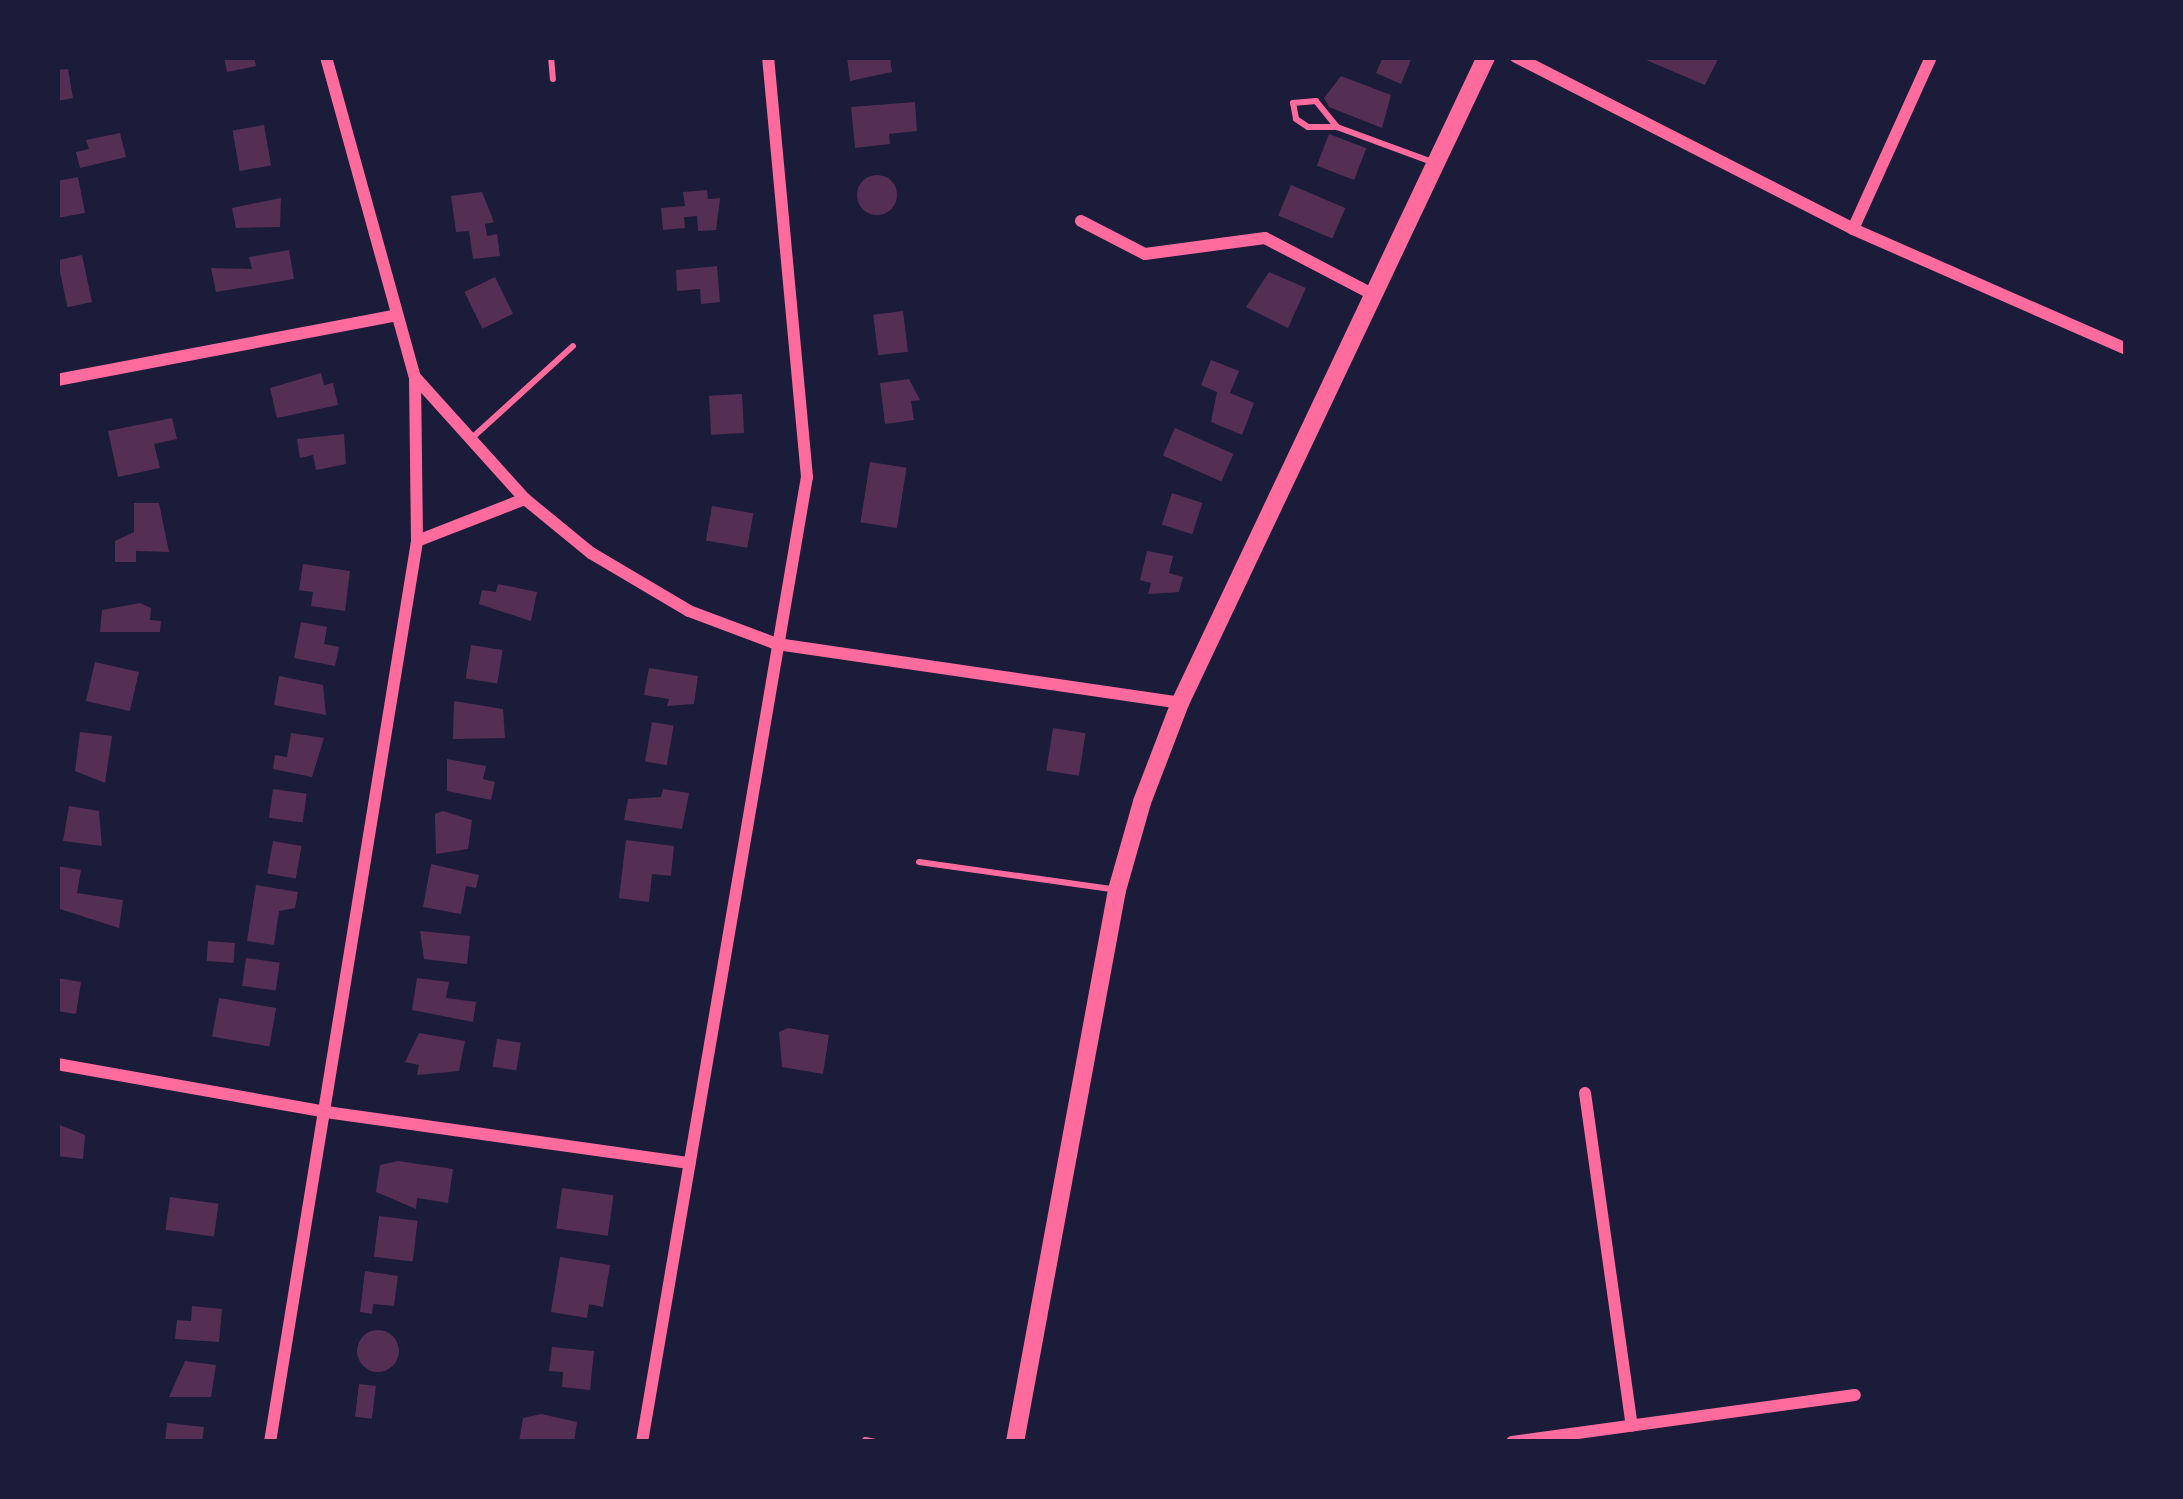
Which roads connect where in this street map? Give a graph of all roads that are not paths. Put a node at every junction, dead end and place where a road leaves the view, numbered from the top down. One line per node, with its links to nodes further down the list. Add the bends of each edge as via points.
1 (326, 57): 13 (street)
2 (551, 57): 7 (lane)
3 (768, 57): 21 (street, via 807,477)
4 (1486, 57): 9 (main road)
5 (1516, 57): 11 (street)
6 (1931, 57): 11 (street)
7 (553, 80)
8 (1337, 128): 8 (lane, via 1308,128 1293,103 1316,101); 9 (lane)
9 (1436, 163): 12 (main road)
10 (1082, 221): 12 (street, via 1145,254 1265,238)
11 (1853, 230): 15 (street)
12 (1374, 295): 22 (main road)
13 (392, 316): 16 (street); 17 (street)
14 (573, 346): 18 (lane)
15 (2126, 349)
16 (415, 377): 18 (street); 20 (street)
17 (57, 380)
18 (470, 439): 19 (street)
19 (525, 500): 20 (street); 21 (street, via 634,581)
20 (417, 541): 27 (street)
21 (777, 644): 22 (street); 28 (street)
22 (1180, 703): 24 (main road)
23 (919, 862): 24 (lane)
24 (1117, 890): 35 (main road)
25 (57, 1064): 27 (street)
26 (1585, 1093): 30 (street)
27 (326, 1112): 28 (street); 32 (street)
28 (689, 1163): 33 (street)
29 (1855, 1395): 30 (street)
30 (1632, 1426): 36 (street)
31 (865, 1440): 34 (lane)
32 (270, 1442)
33 (642, 1442)
34 (876, 1442)
35 (1015, 1442)
36 (1513, 1442)

